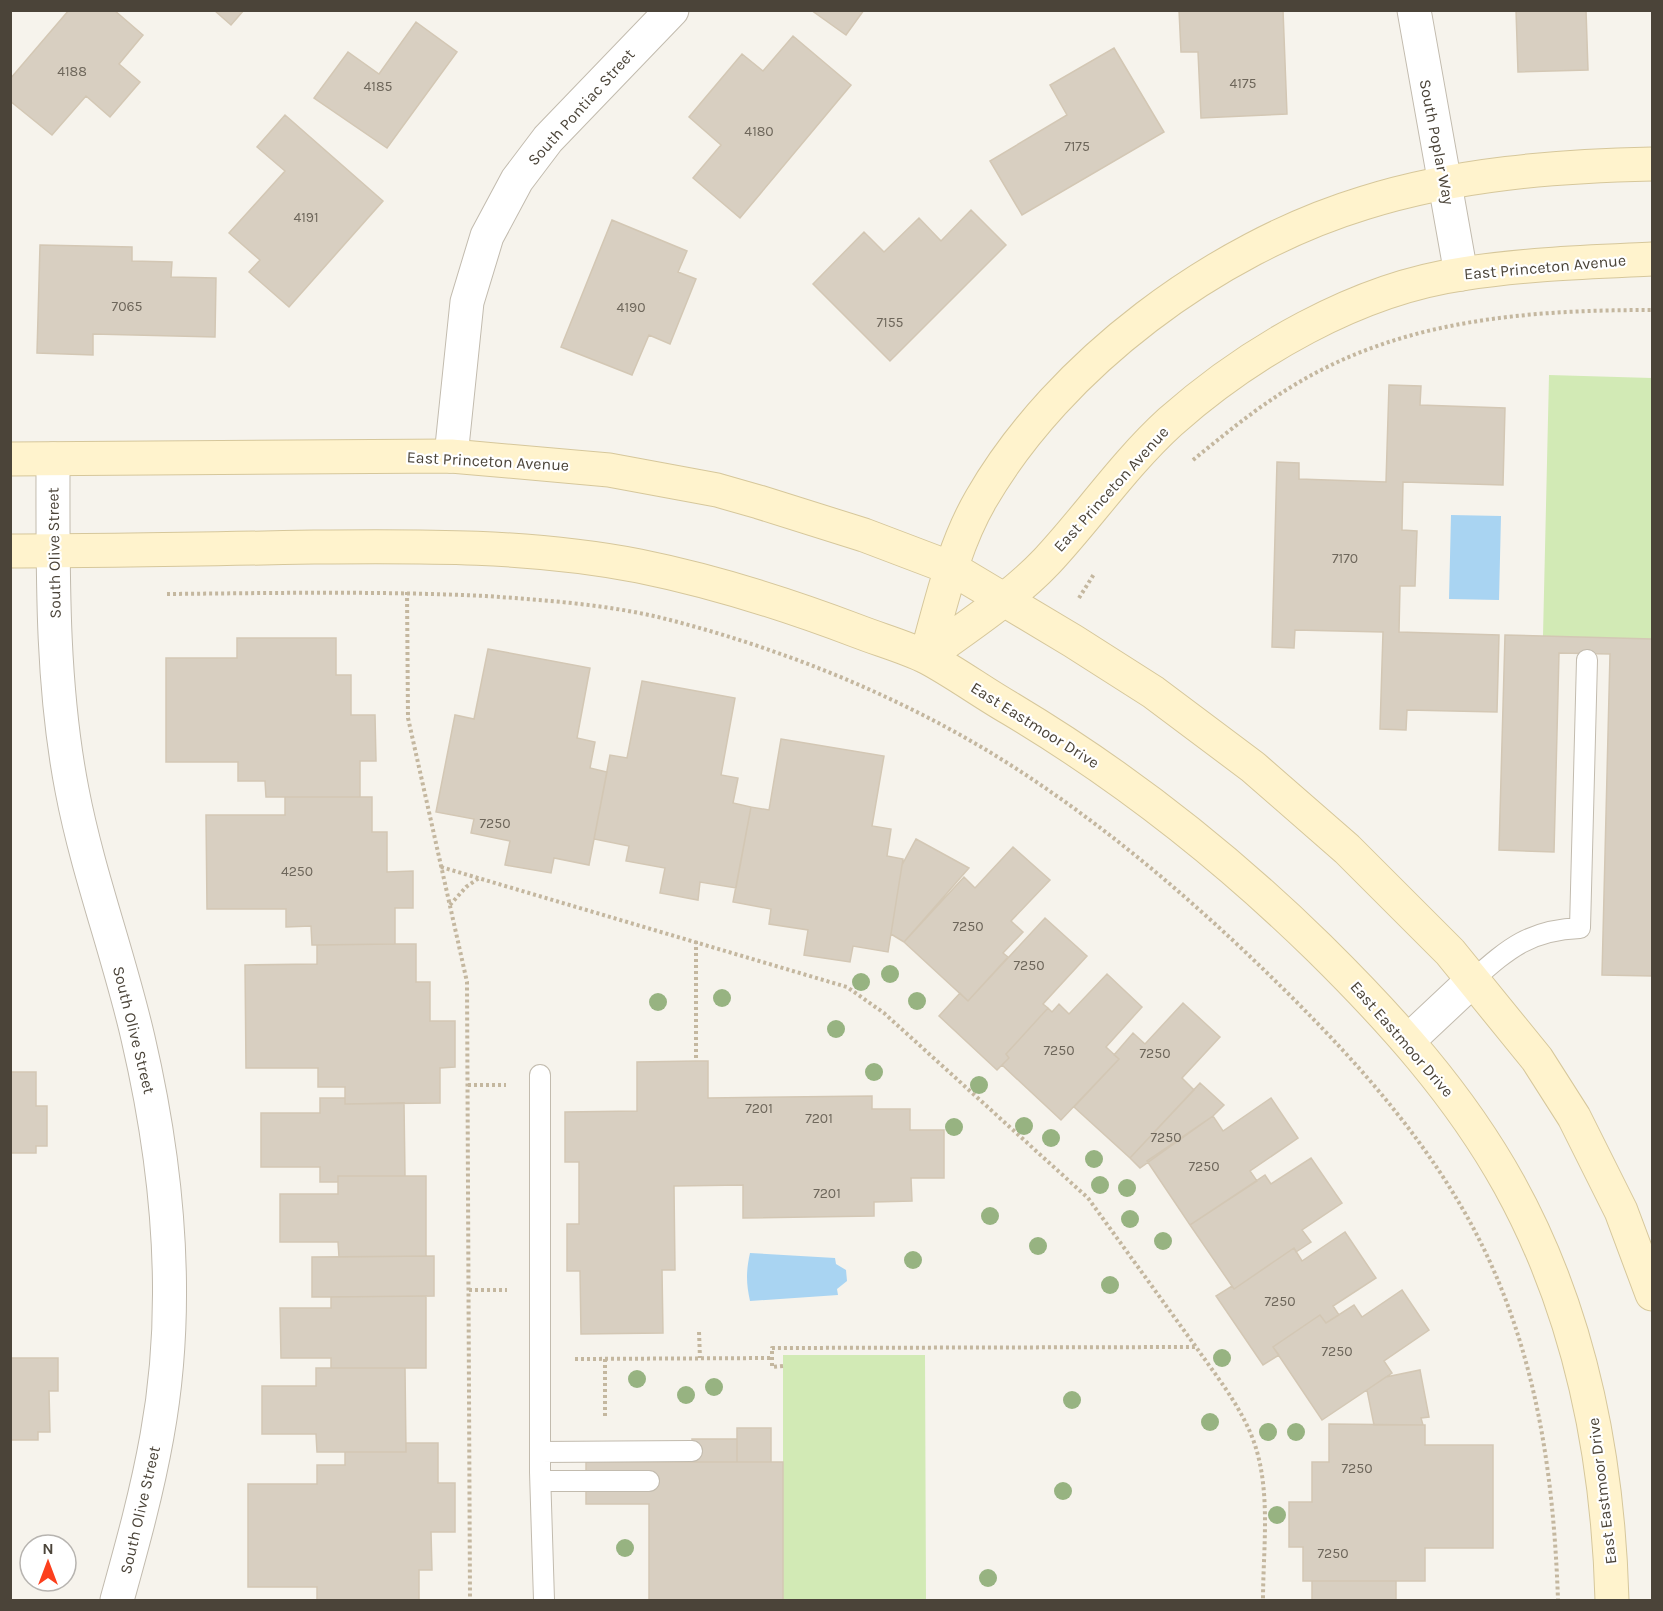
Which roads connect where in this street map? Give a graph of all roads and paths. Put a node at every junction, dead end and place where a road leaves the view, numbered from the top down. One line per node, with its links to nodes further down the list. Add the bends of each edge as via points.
1 (672, 10): 8 (street, South Pontiac Street, via 548,139 517,180 487,236 467,302)
2 (1414, 10): 4 (street, South Poplar Way)
3 (1653, 164): 4 (main road)
4 (1445, 182): 6 (street, South Poplar Way); 15 (main road, via 1364,202 1283,233 1209,275 1145,320 1089,365 1032,428 981,500)
5 (1653, 259): 6 (main road, East Princeton Avenue, via 1575,262)
6 (1461, 274): 18 (main road, East Princeton Avenue, via 1360,304 1291,336 1220,381 1142,449 1046,563)
7 (1653, 310): 11 (path, via 1483,318 1425,330 1358,352 1296,384 1234,427)
8 (451, 456): 10 (main road, East Princeton Avenue); 15 (main road, East Princeton Avenue, via 609,470 717,490 816,519)
9 (10, 459): 10 (main road, East Princeton Avenue)
10 (53, 459): 13 (street, South Olive Street)
11 (1186, 467)
12 (10, 551): 13 (main road)
13 (53, 551): 20 (main road, via 407,546 500,548 597,559 734,589); 43 (street, South Olive Street, via 62,718 70,781 143,1060 166,1199 168,1301 163,1395 149,1475)
14 (1100, 564): 19 (path)
15 (951, 568): 18 (main road); 20 (main road)
16 (407, 592): 17 (path); 22 (path, via 408,718); 47 (path, via 538,599 621,610 699,628 808,665 908,709 988,752 1073,809 1179,892 1304,1008 1353,1062 1420,1144 1478,1237 1517,1330 1534,1386 1552,1496)
17 (160, 594)
18 (1002, 600): 19 (main road); 20 (main road, East Princeton Avenue)
19 (1059, 632): 26 (main road, via 1153,692 1253,767 1380,881)
20 (926, 657): 27 (main road, East Eastmoor Drive, via 1088,758 1196,837 1283,913)
21 (1587, 660): 26 (lane, via 1580,928 1557,929 1522,941)
22 (441, 867): 23 (path); 24 (path)
23 (480, 878): 24 (path); 25 (path)
24 (450, 905): 44 (path, via 467,994)
25 (696, 941): 28 (path); 32 (path, via 847,987 884,1013 1088,1198)
26 (1474, 979): 27 (street); 30 (main road, via 1537,1059 1582,1132 1621,1211)
27 (1408, 1041): 48 (main road, East Eastmoor Drive, via 1452,1095 1510,1185 1563,1305 1598,1436 1609,1526)
28 (696, 1061)
29 (540, 1075): 39 (lane)
30 (1653, 1294)
31 (699, 1332): 35 (path)
32 (1196, 1347): 36 (path, via 772,1348); 46 (path, via 1230,1396 1255,1445 1263,1482)
33 (570, 1359): 34 (path)
34 (605, 1359): 35 (path); 40 (path)
35 (700, 1359): 36 (path)
36 (772, 1359): 37 (path, via 772,1367)
37 (783, 1366)
38 (692, 1451): 40 (lane)
39 (540, 1452): 40 (lane); 41 (lane)
40 (605, 1452)
41 (541, 1481): 42 (lane); 45 (lane)
42 (649, 1481)
43 (117, 1600)
44 (470, 1600)
45 (544, 1600)
46 (1263, 1600)
47 (1558, 1600)
48 (1612, 1600)

